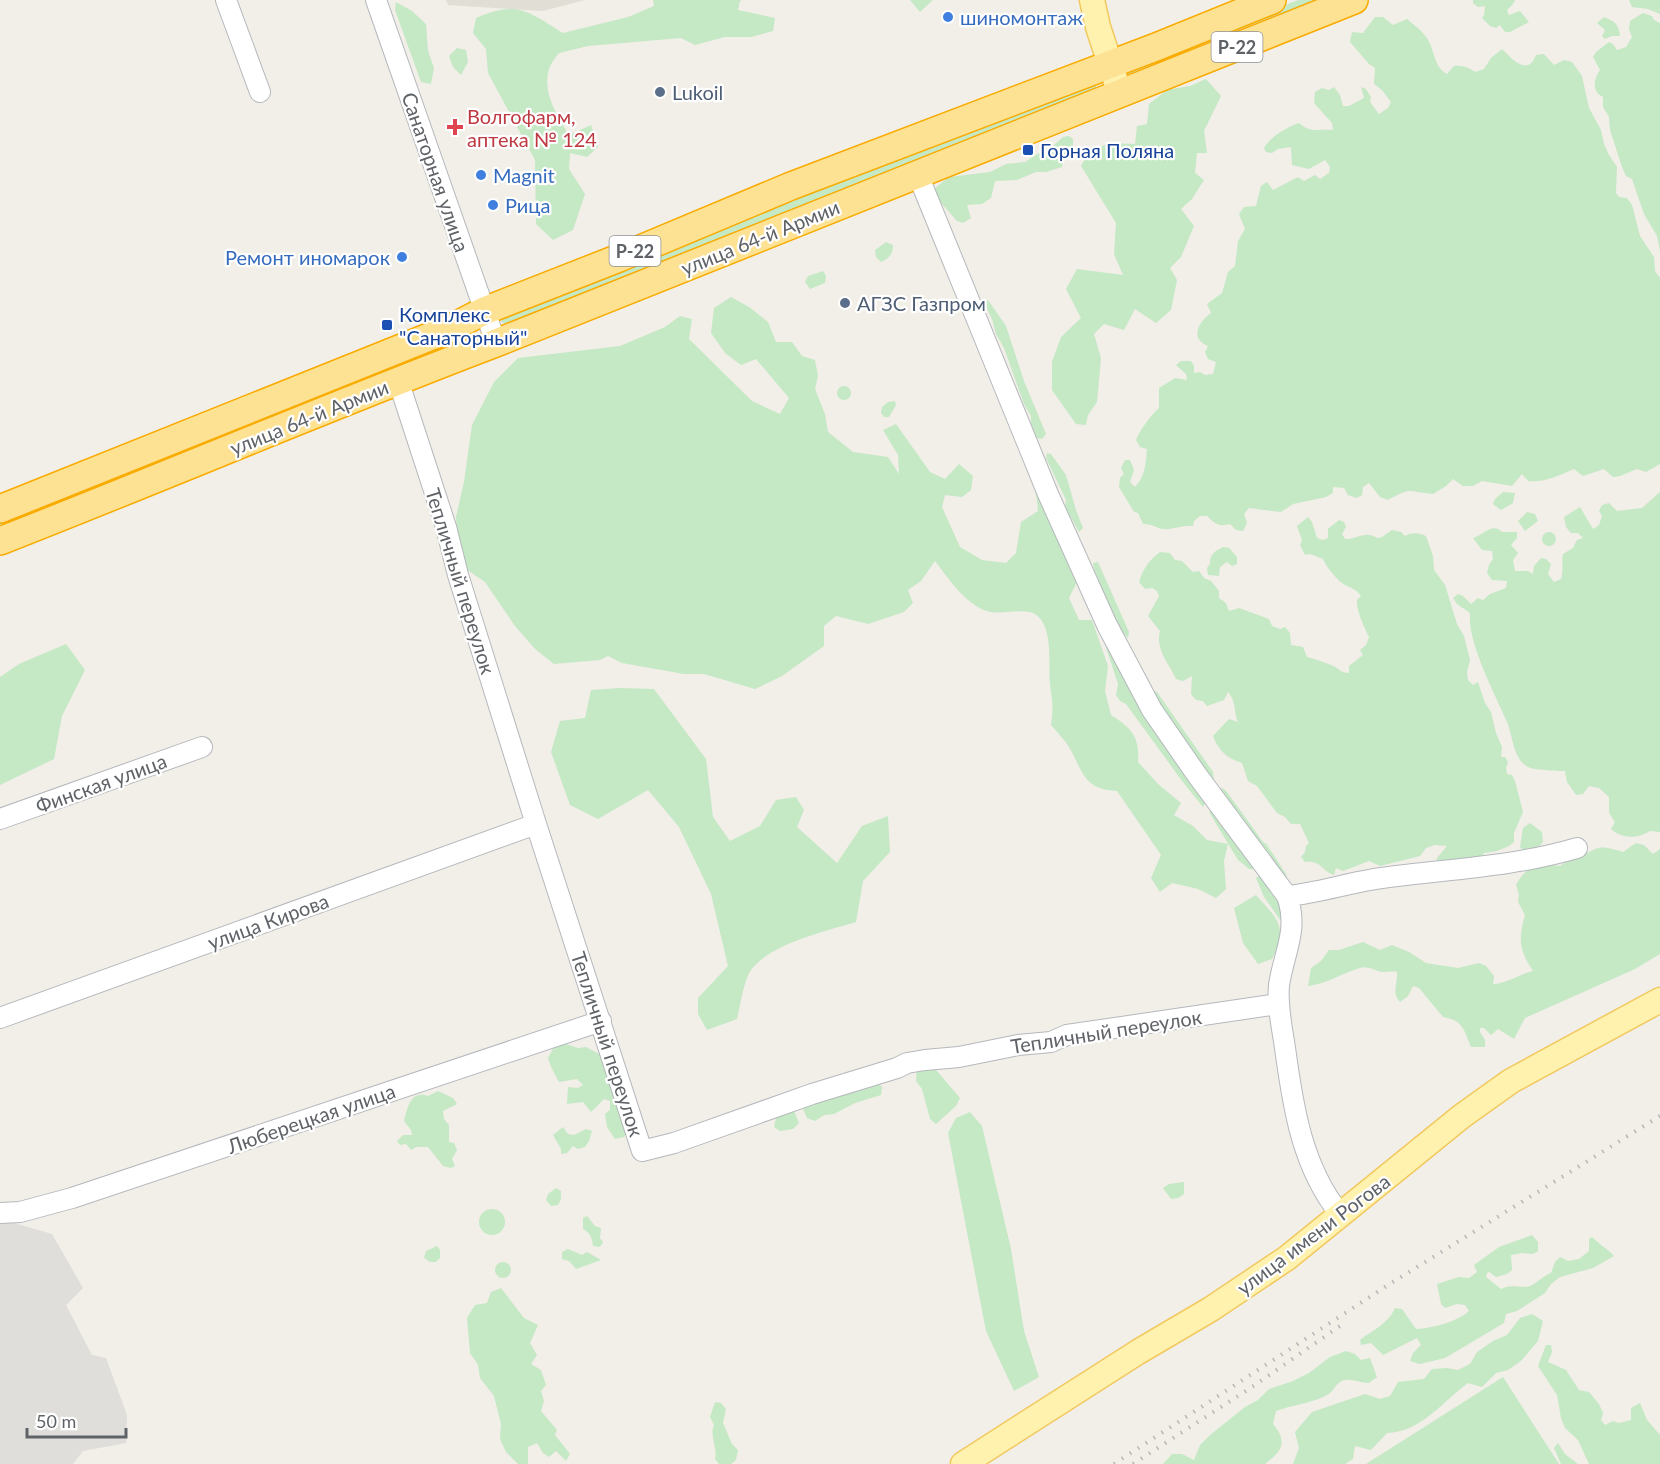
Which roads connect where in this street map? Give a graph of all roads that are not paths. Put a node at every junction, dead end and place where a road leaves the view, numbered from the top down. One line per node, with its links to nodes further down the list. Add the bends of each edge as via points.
1 (226, 0): 7 (street)
2 (376, 0): 10 (street, Санаторная улица)
3 (1092, 0): 6 (main road)
4 (1272, 0): 6 (highway, улица 64-й Армии / Р-22)
5 (1354, 0): 8 (highway, улица 64-й Армии / Р-22)
6 (1109, 64): 8 (main road); 10 (highway, улица 64-й Армии / Р-22, via 791,186)
7 (260, 92)
8 (1120, 94): 9 (highway, улица 64-й Армии / Р-22)
9 (918, 175): 11 (highway, улица 64-й Армии / Р-22); 19 (street, via 1048,494 1107,625 1152,710)
10 (484, 311): 11 (street, Санаторная улица); 13 (highway, улица 64-й Армии / Р-22, via 448,329)
11 (496, 343): 12 (highway, улица 64-й Армии / Р-22)
12 (398, 380): 14 (highway, улица 64-й Армии / Р-22); 17 (street, Тепличный переулок)
13 (0, 509)
14 (0, 541)
15 (202, 747): 16 (street, Финская улица)
16 (0, 819)
17 (536, 824): 22 (street, улица Кирова); 23 (street, Тепличный переулок)
18 (1577, 848): 19 (street, via 1527,860 1378,878)
19 (1287, 896): 21 (street, via 1293,916)
20 (1660, 1000): 25 (main road, улица имени Рогова, via 1511,1081)
21 (1278, 1004): 23 (street, Тепличный переулок, via 907,1063 642,1151); 25 (street, via 1295,1115 1312,1170)
22 (0, 1018)
23 (601, 1021): 24 (street, Люберецкая улица, via 72,1198 20,1212)
24 (0, 1213)
25 (1340, 1214): 26 (main road, улица имени Рогова, via 1287,1258 1211,1309)
26 (963, 1464)

